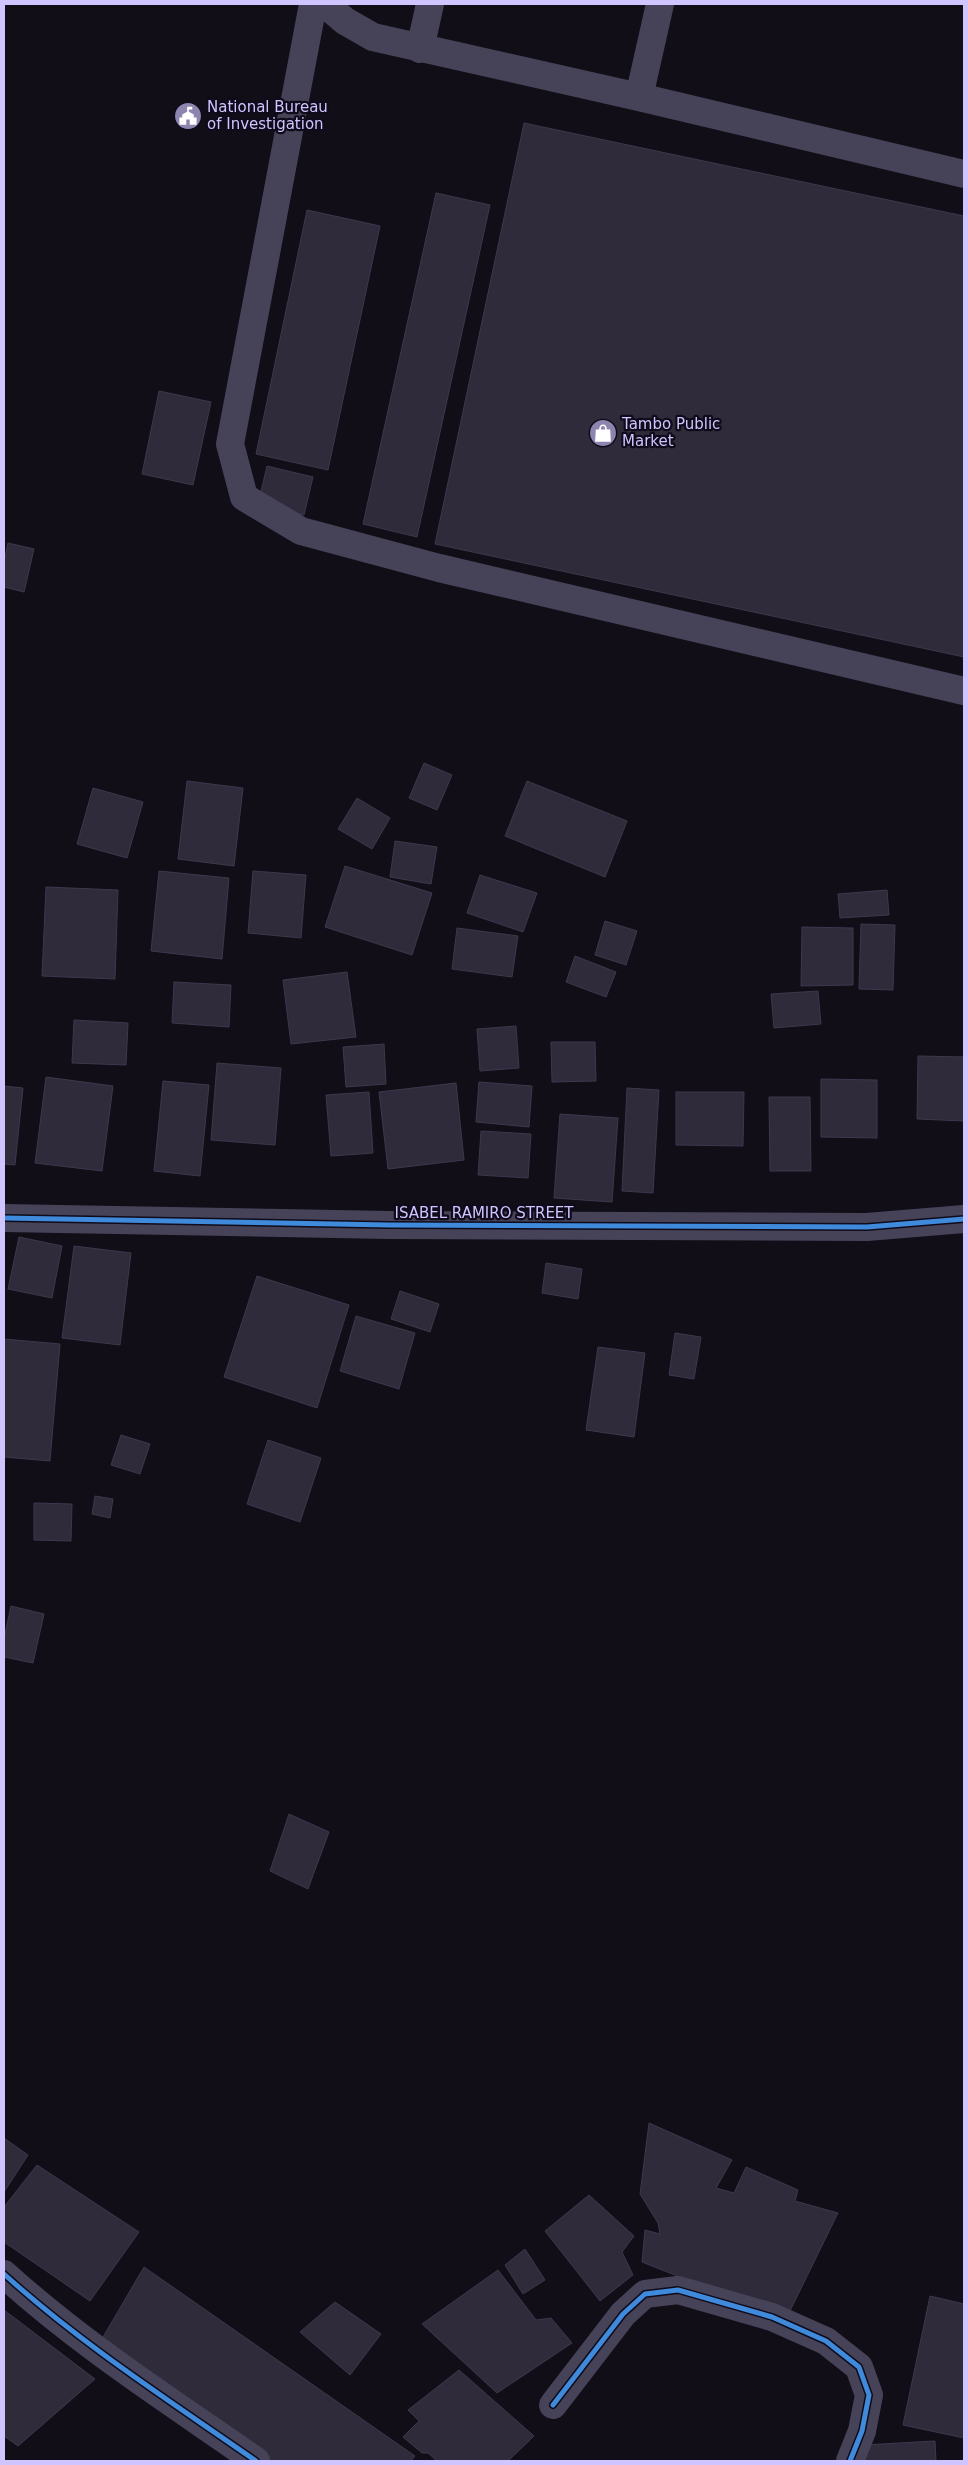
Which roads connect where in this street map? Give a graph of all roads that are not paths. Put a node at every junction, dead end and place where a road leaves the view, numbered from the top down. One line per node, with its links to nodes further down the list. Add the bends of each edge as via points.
1 (313, 4): 8 (street, via 230,444 244,497 301,532 439,568)
2 (325, 4): 5 (street, via 345,21 373,37)
3 (430, 4): 5 (street)
4 (660, 4): 6 (street)
5 (420, 49): 6 (street)
6 (640, 97): 7 (street)
7 (964, 174)
8 (964, 691)
9 (4, 1218): 10 (street, ISABEL RAMIRO STREET, via 639,1227 867,1227)
10 (964, 1219)
11 (4, 2274): 13 (street, via 39,2306 117,2364)
12 (553, 2405): 14 (street, via 624,2314 645,2294 678,2290 772,2318 826,2341 859,2367 869,2395 862,2431)
13 (256, 2461)
14 (850, 2461)

